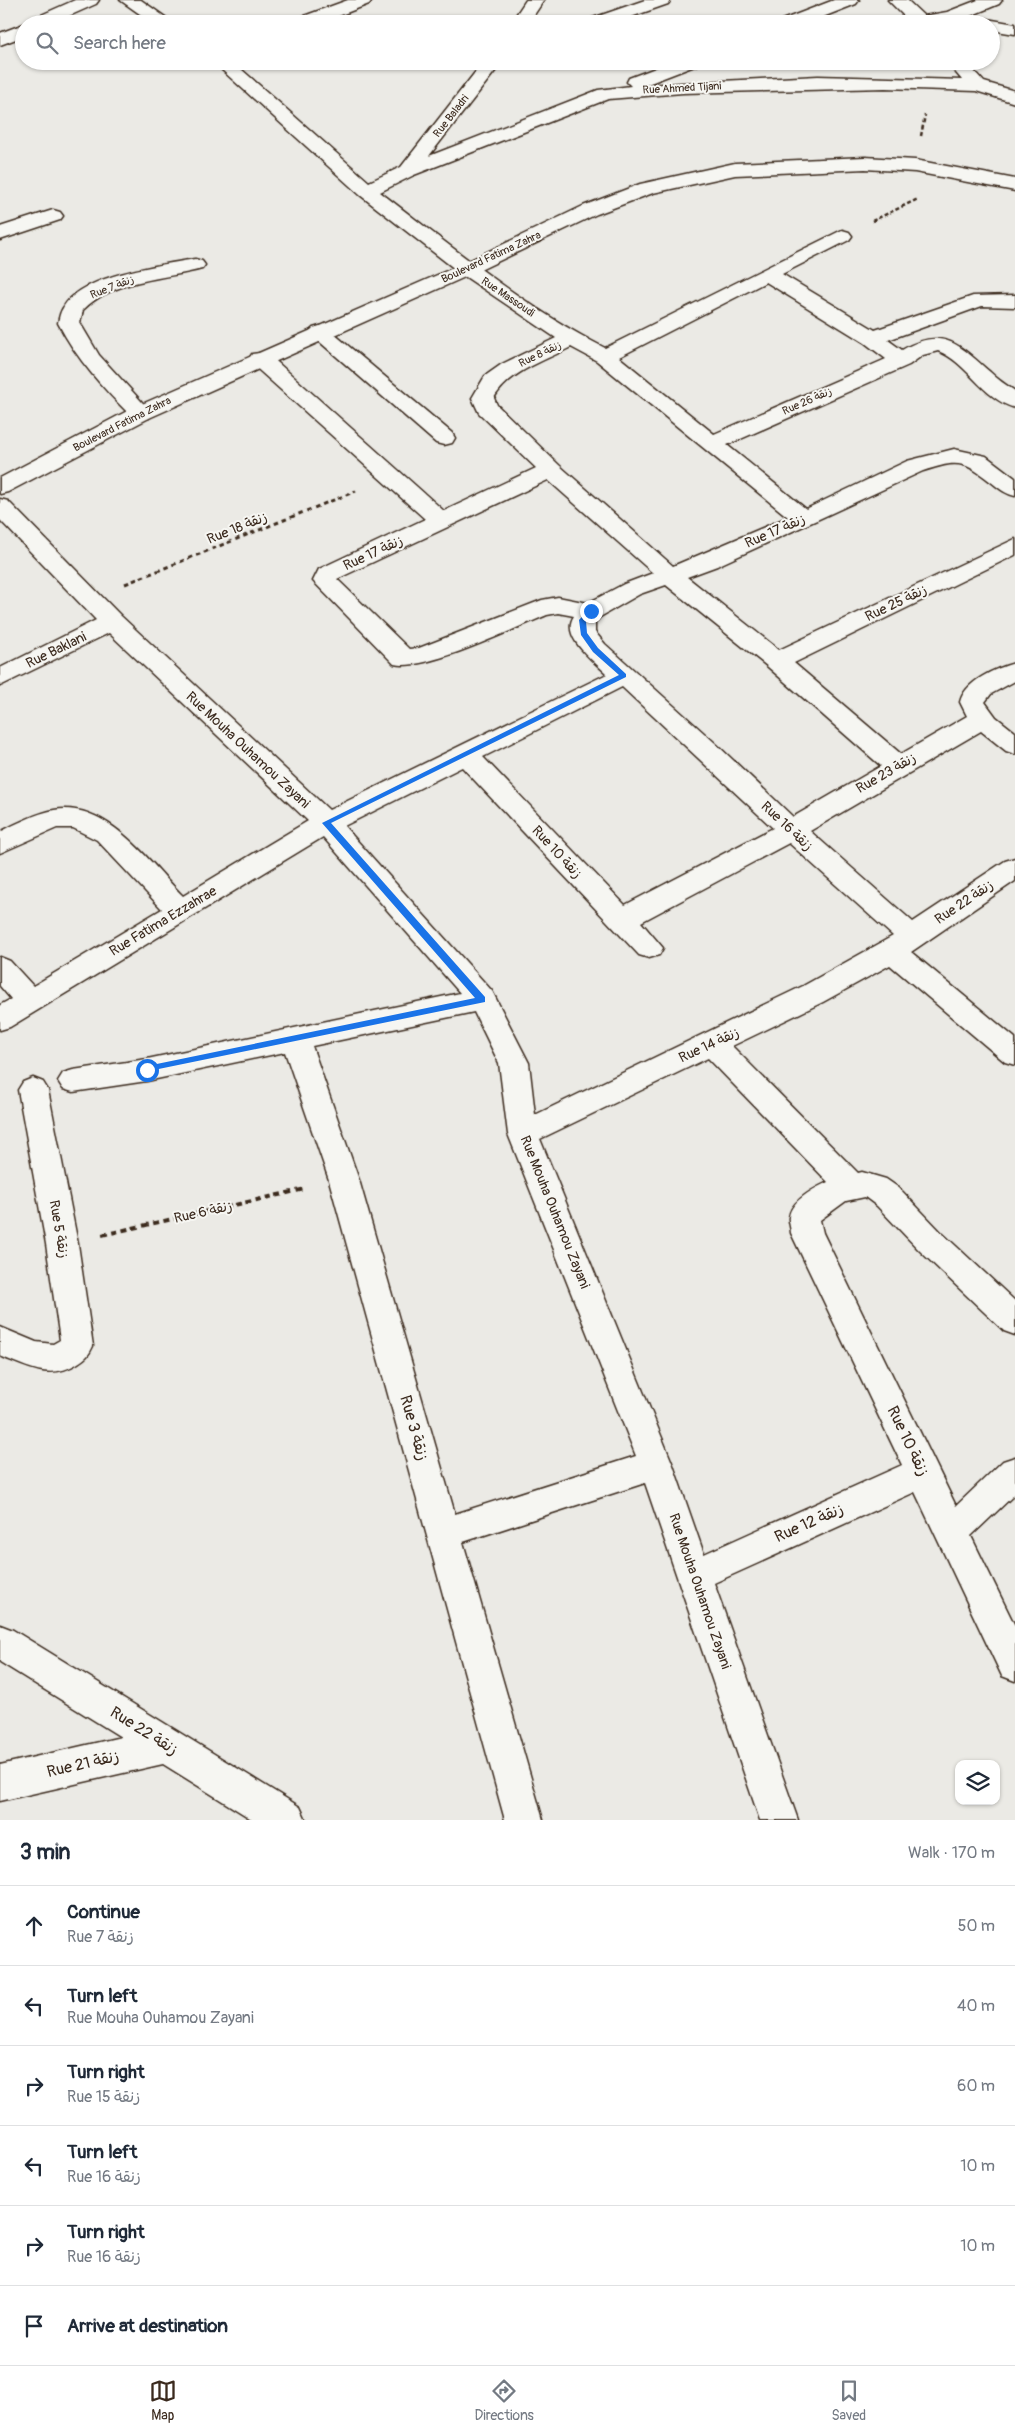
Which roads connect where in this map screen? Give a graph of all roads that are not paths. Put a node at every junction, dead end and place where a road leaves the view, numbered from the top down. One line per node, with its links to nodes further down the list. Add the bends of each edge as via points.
1 (90, 0): 9 (street)
2 (129, 0): 10 (street)
3 (362, 0): 11 (street)
4 (535, 0): 12 (street)
5 (662, 0): 13 (street)
6 (850, 0): 14 (street)
7 (897, 0): 15 (street)
8 (993, 0): 16 (street)
9 (56, 15)
10 (152, 15)
11 (327, 15)
12 (525, 15)
13 (619, 15)
14 (811, 15)
15 (913, 15)
16 (956, 15)
17 (1000, 26): 18 (street)
18 (1015, 29)
19 (15, 33): 20 (street)
20 (0, 40)
21 (231, 70): 30 (street, Rue Massoudi)
22 (487, 70): 28 (street, Rue Baladri)
23 (668, 70): 26 (street)
24 (963, 70): 25 (street)
25 (977, 86): 26 (street, Rue Ahmed Tijani, via 818,82); 27 (street, Rue Ahmed Tijani)
26 (605, 94): 28 (street, Rue Ahmed Tijani)
27 (1015, 96)
28 (408, 171): 30 (street, Rue Ahmed Tijani)
29 (1015, 185): 35 (street, Boulevard Fatima Zahra, via 915,166 864,163 735,169 647,188 590,210)
30 (367, 191): 35 (street, Rue Massoudi)
31 (53, 216): 32 (street)
32 (0, 234)
33 (842, 236): 36 (street)
34 (195, 265): 45 (street, Rue 7 زنقة, via 116,283 90,294 74,307 69,323 79,345 102,374)
35 (467, 269): 38 (street, Boulevard Fatima Zahra); 40 (street, Rue Massoudi)
36 (767, 274): 39 (street); 41 (street)
37 (1015, 301): 39 (street, via 980,300)
38 (320, 332): 42 (street, Boulevard Fatima Zahra); 46 (street)
39 (873, 338): 43 (street)
40 (571, 339): 41 (street, Rue Massoudi); 48 (street, Rue 8 زنقة, via 510,369 493,381 483,398 487,408)
41 (605, 356): 47 (street, Rue Massoudi)
42 (260, 359): 45 (street, Boulevard Fatima Zahra); 53 (street)
43 (901, 360): 44 (street, Rue 26 زنقة, via 917,350 945,344); 47 (street, Rue 26 زنقة)
44 (1015, 401)
45 (141, 413): 49 (street, Boulevard Fatima Zahra)
46 (444, 438)
47 (714, 443): 52 (street, Rue Massoudi)
48 (551, 470): 53 (street, Rue 17 زنقة); 55 (street)
49 (0, 487)
50 (1015, 488): 52 (street, Rue 17 زنقة, via 978,462 965,457 947,457 915,466)
51 (0, 506): 57 (street, Rue Mouha Ouhamou Zayani)
52 (804, 519): 55 (street, Rue 17 زنقة)
53 (441, 521): 56 (street, Rue 17 زنقة, via 327,574 325,580 399,654 408,659 423,656 549,606)
54 (1015, 546): 58 (street, Rue 25 زنقة)
55 (669, 575): 56 (street, Rue 17 زنقة, via 632,589); 58 (street)
56 (591, 611): 60 (street, Rue 16 زنقة, via 582,620 583,633)
57 (112, 622): 61 (street, Rue Baklani); 66 (street, Rue Mouha Ouhamou Zayani)
58 (777, 661): 65 (street)
59 (1015, 672): 62 (street, via 974,697 974,710)
60 (624, 676): 64 (street, Rue Fatima Ezzahrae); 67 (street, Rue 16 زنقة)
61 (0, 678)
62 (983, 718): 63 (street); 65 (street, Rue 23 زنقة)
63 (1015, 745)
64 (466, 755): 66 (street, Rue Fatima Ezzahrae); 71 (street, Rue 10 زنقة)
65 (898, 766): 67 (street, Rue 23 زنقة)
66 (326, 823): 70 (street, Rue Fatima Ezzahrae); 75 (street, Rue Mouha Ouhamou Zayani)
67 (791, 830): 71 (street, Rue 23 زنقة); 72 (street, Rue 16 زنقة)
68 (0, 843): 70 (street, via 55,819 77,819 106,833)
69 (1015, 868): 72 (street, Rue 22 زنقة)
70 (180, 911): 76 (street, Rue Fatima Ezzahrae)
71 (621, 920): 73 (street, Rue 10 زنقة)
72 (902, 944): 79 (street, Rue 14 زنقة, via 813,994); 80 (street, Rue 16 زنقة)
73 (649, 948)
74 (0, 968): 76 (street)
75 (482, 999): 78 (street); 83 (street, Rue Mouha Ouhamou Zayani, via 514,1063)
76 (30, 1002): 77 (street, Rue Fatima Ezzahrae)
77 (0, 1019)
78 (295, 1038): 81 (street, via 147,1070); 91 (street, Rue 3 زنقة, via 344,1180)
79 (712, 1044): 83 (street, Rue 14 زنقة); 84 (street)
80 (1014, 1053)
81 (73, 1081)
82 (33, 1090): 86 (street, Rue 5 زنقة, via 77,1346 57,1359 33,1355)
83 (523, 1134): 87 (street, Rue Mouha Ouhamou Zayani)
84 (852, 1186): 85 (street, via 862,1184 888,1197); 88 (street, Rue 10 زنقة, via 813,1206 804,1216 807,1233)
85 (1015, 1321)
86 (0, 1341)
87 (656, 1465): 91 (street); 92 (street, Rue Mouha Ouhamou Zayani)
88 (923, 1472): 90 (street, Rue 10 زنقة); 92 (street, Rue 12 زنقة)
89 (1015, 1472): 90 (street)
90 (952, 1532): 94 (street, Rue 10 زنقة)
91 (443, 1533): 98 (street, Rue 3 زنقة)
92 (694, 1575): 99 (street, Rue Mouha Ouhamou Zayani)
93 (0, 1642): 95 (street, Rue 22 زنقة)
94 (1015, 1664)
95 (167, 1745): 96 (street, Rue 21 زنقة); 97 (street, Rue 22 زنقة)
96 (0, 1783)
97 (288, 1820)
98 (524, 1820)
99 (779, 1820)

